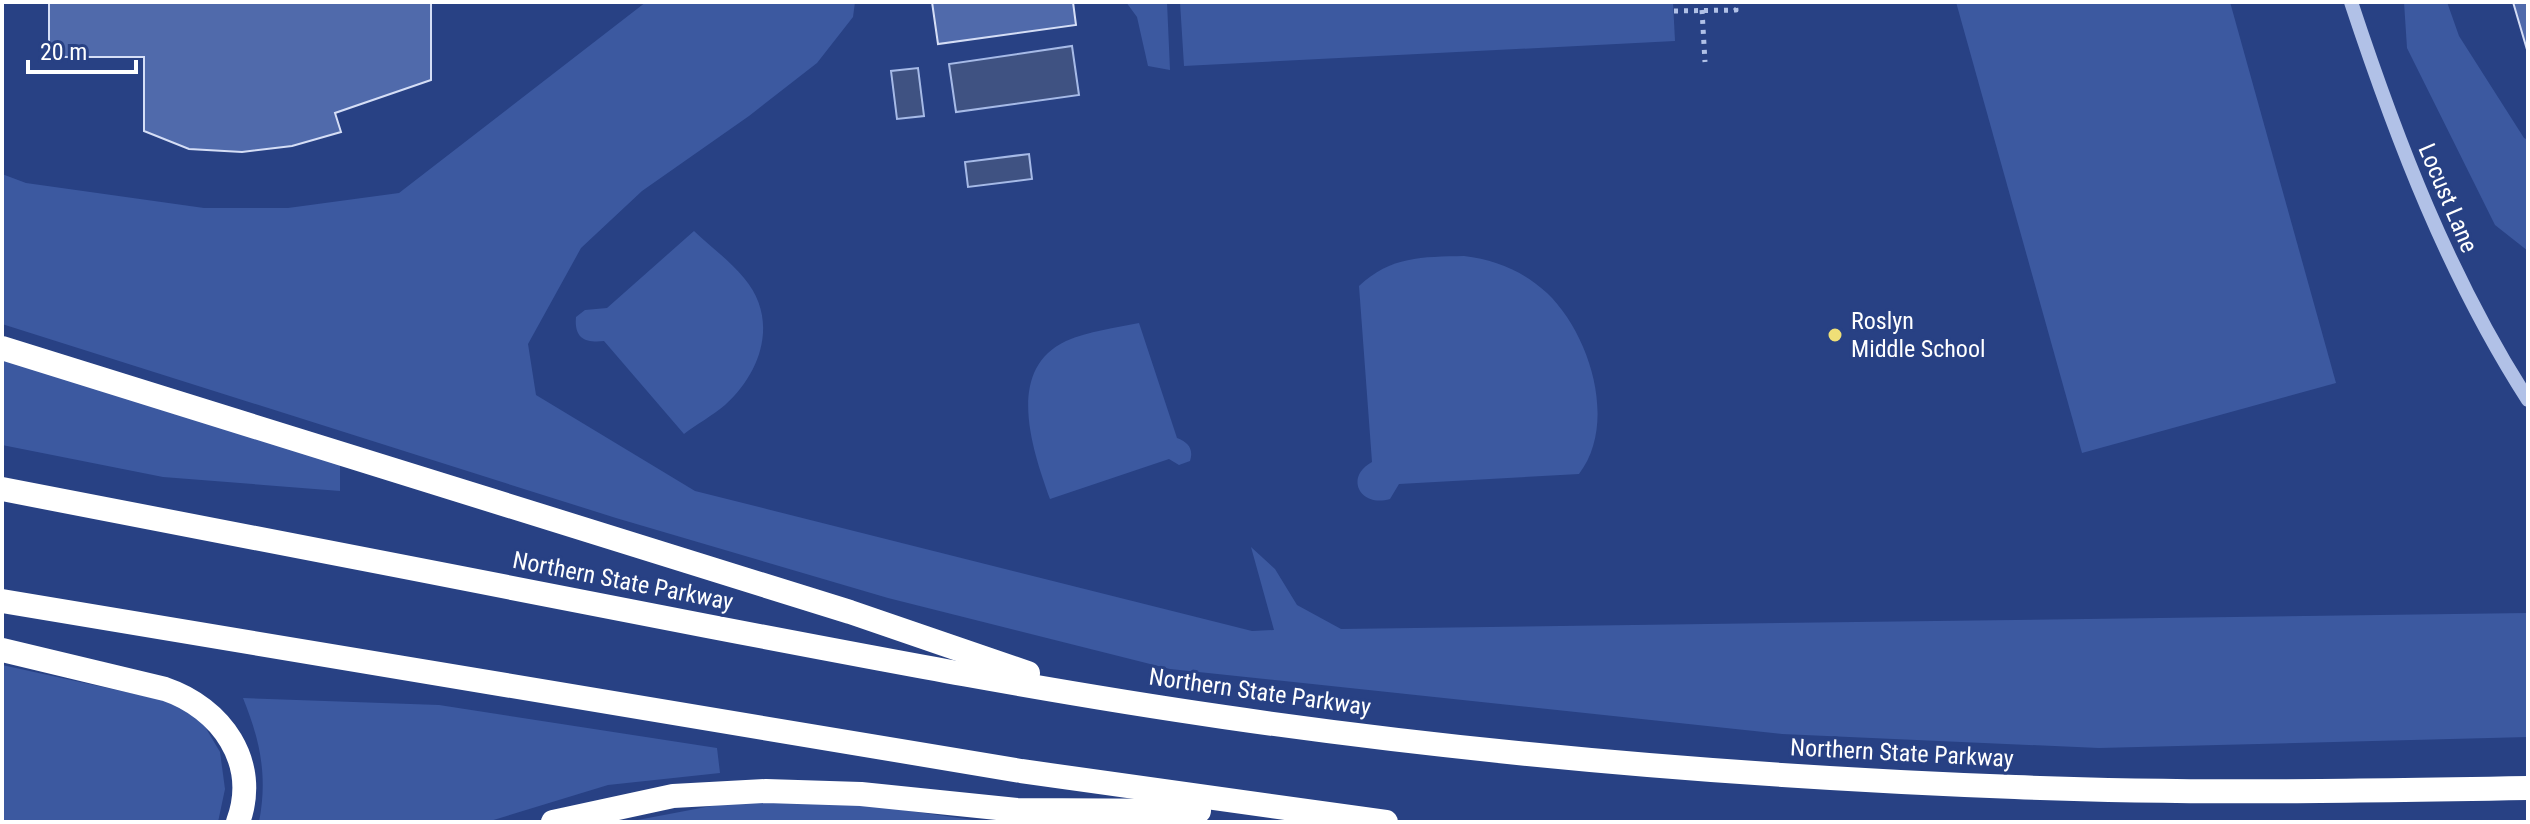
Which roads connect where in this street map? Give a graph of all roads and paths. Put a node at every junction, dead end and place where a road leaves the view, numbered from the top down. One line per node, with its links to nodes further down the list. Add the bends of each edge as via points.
1 (1735, 2): 3 (path, via 1736,10)
2 (2351, 2): 7 (street, Locust Lane, via 2446,253)
3 (1702, 10): 4 (path); 5 (path)
4 (1674, 11)
5 (1705, 62)
6 (2, 348): 11 (highway, via 850,612)
7 (2528, 400)
8 (2, 489): 11 (highway, Northern State Parkway)
9 (2, 601): 13 (highway, via 892,751)
10 (2, 650): 14 (highway, via 165,689 215,717 243,765)
11 (1098, 698): 12 (highway, Northern State Parkway, via 1491,750 1755,774 2139,790)
12 (2528, 788)
13 (1295, 811): 15 (highway, via 1017,810 861,794 766,791 673,796); 16 (highway)
14 (238, 822)
15 (553, 822)
16 (1386, 822)

